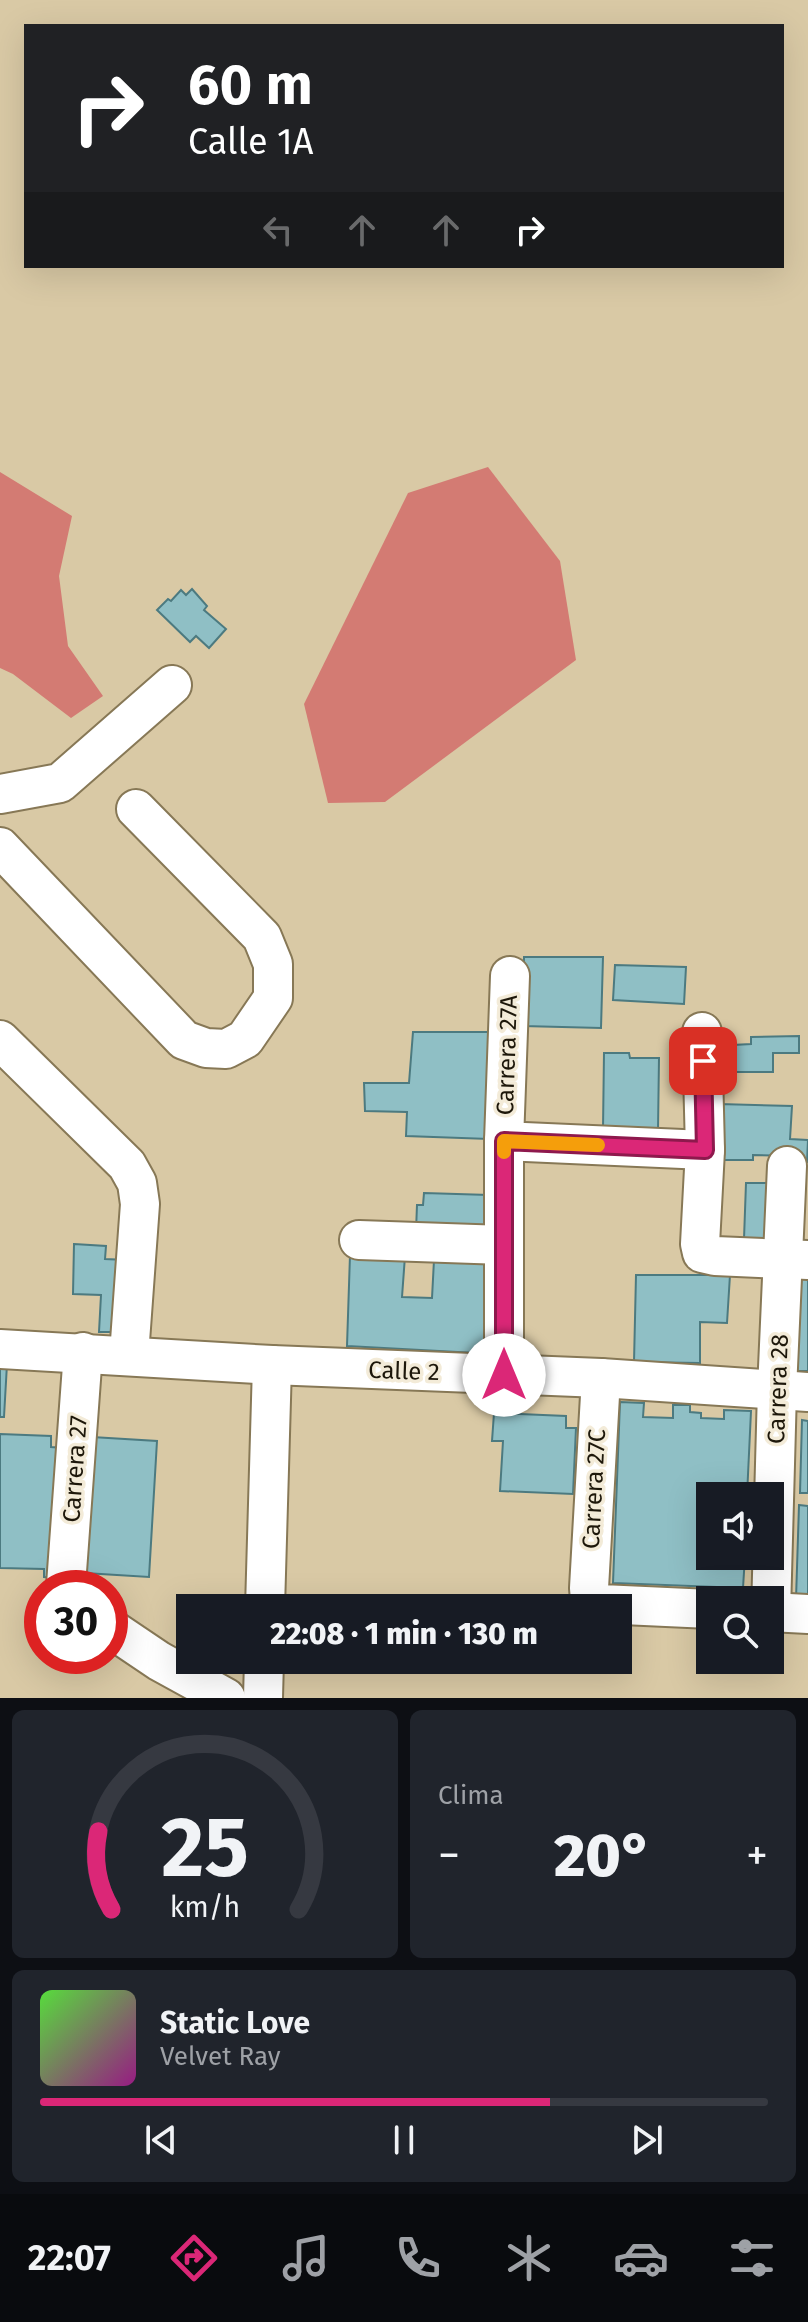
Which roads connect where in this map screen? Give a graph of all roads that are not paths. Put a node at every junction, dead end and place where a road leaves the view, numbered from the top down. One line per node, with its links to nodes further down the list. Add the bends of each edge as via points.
1 (172, 685): 2 (street, via 60,783)
2 (0, 794)
3 (136, 809): 4 (street, via 262,937 273,964 273,998 245,1039 226,1049 184,1040)
4 (0, 847)
5 (510, 976): 8 (street, Carrera 27A)
6 (702, 1032): 9 (street)
7 (0, 1040): 16 (street, via 127,1165 137,1183)
8 (504, 1141): 9 (street); 12 (street, Carrera 27A)
9 (705, 1150): 13 (street, via 702,1253)
10 (787, 1166): 13 (street, Carrera 28)
11 (359, 1240): 12 (street)
12 (504, 1245): 18 (street, Carrera 27A)
13 (796, 1260): 20 (street, Carrera 28)
14 (0, 1349): 15 (street, Calle 2)
15 (83, 1352): 16 (street, Calle 2); 21 (street, Carrera 27)
16 (129, 1355): 17 (street, Calle 2)
17 (272, 1365): 18 (street, Calle 2); 23 (street)
18 (504, 1375): 19 (street, Calle 2)
19 (601, 1378): 20 (street, Calle 2); 24 (street, Carrera 27C, via 590,1600)
20 (792, 1391): 22 (street, Carrera 28)
21 (69, 1570)
22 (784, 1588)
23 (265, 1594)
24 (696, 1608)
25 (128, 1640): 27 (street)
26 (264, 1674): 28 (street)
27 (226, 1698)
28 (263, 1698)

